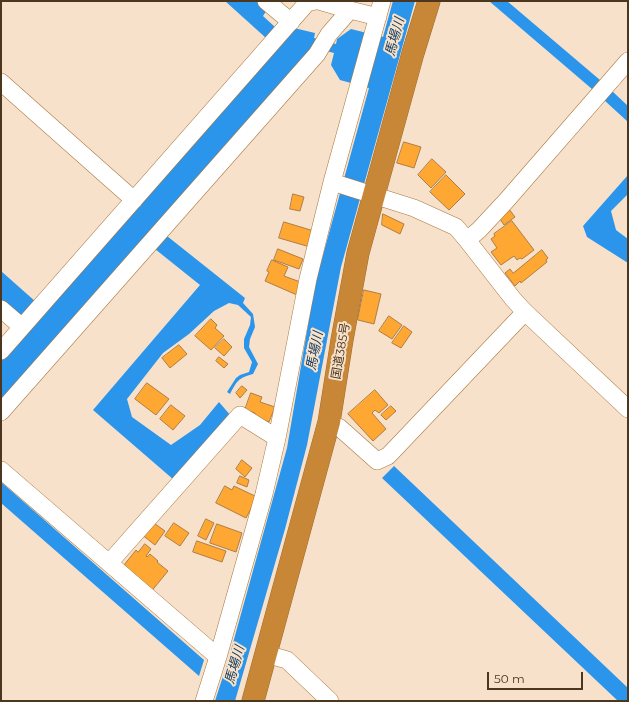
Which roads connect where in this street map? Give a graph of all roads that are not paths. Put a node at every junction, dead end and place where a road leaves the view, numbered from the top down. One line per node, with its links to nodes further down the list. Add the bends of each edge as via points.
1 (266, 1): 7 (street)
2 (315, 1): 7 (street, via 307,3)
3 (319, 1): 5 (street)
4 (429, 1): 11 (highway, 国道385号)
5 (350, 10): 6 (street); 19 (street, via 312,60)
6 (378, 17): 10 (street)
7 (291, 22): 12 (street)
8 (628, 61): 13 (street, via 506,201)
9 (1, 82): 12 (street)
10 (335, 183): 11 (street); 21 (street, via 308,279)
11 (370, 194): 13 (street, via 414,208 456,227); 20 (highway, 国道385号)
12 (134, 200): 16 (street)
13 (467, 240): 15 (street)
14 (1, 309): 16 (street)
15 (525, 312): 18 (street); 20 (street, via 388,456 377,461 340,428)
16 (22, 327): 17 (street)
17 (1, 351)
18 (628, 409)
19 (1, 412)
20 (329, 422): 24 (highway, 国道385号)
21 (277, 438): 23 (street, via 240,415); 25 (street, via 264,494)
22 (1, 470): 23 (street)
23 (109, 563): 25 (street)
24 (266, 654): 27 (highway, 国道385号); 28 (street, via 287,660)
25 (218, 657): 26 (street)
26 (204, 701)
27 (253, 701)
28 (330, 701)

